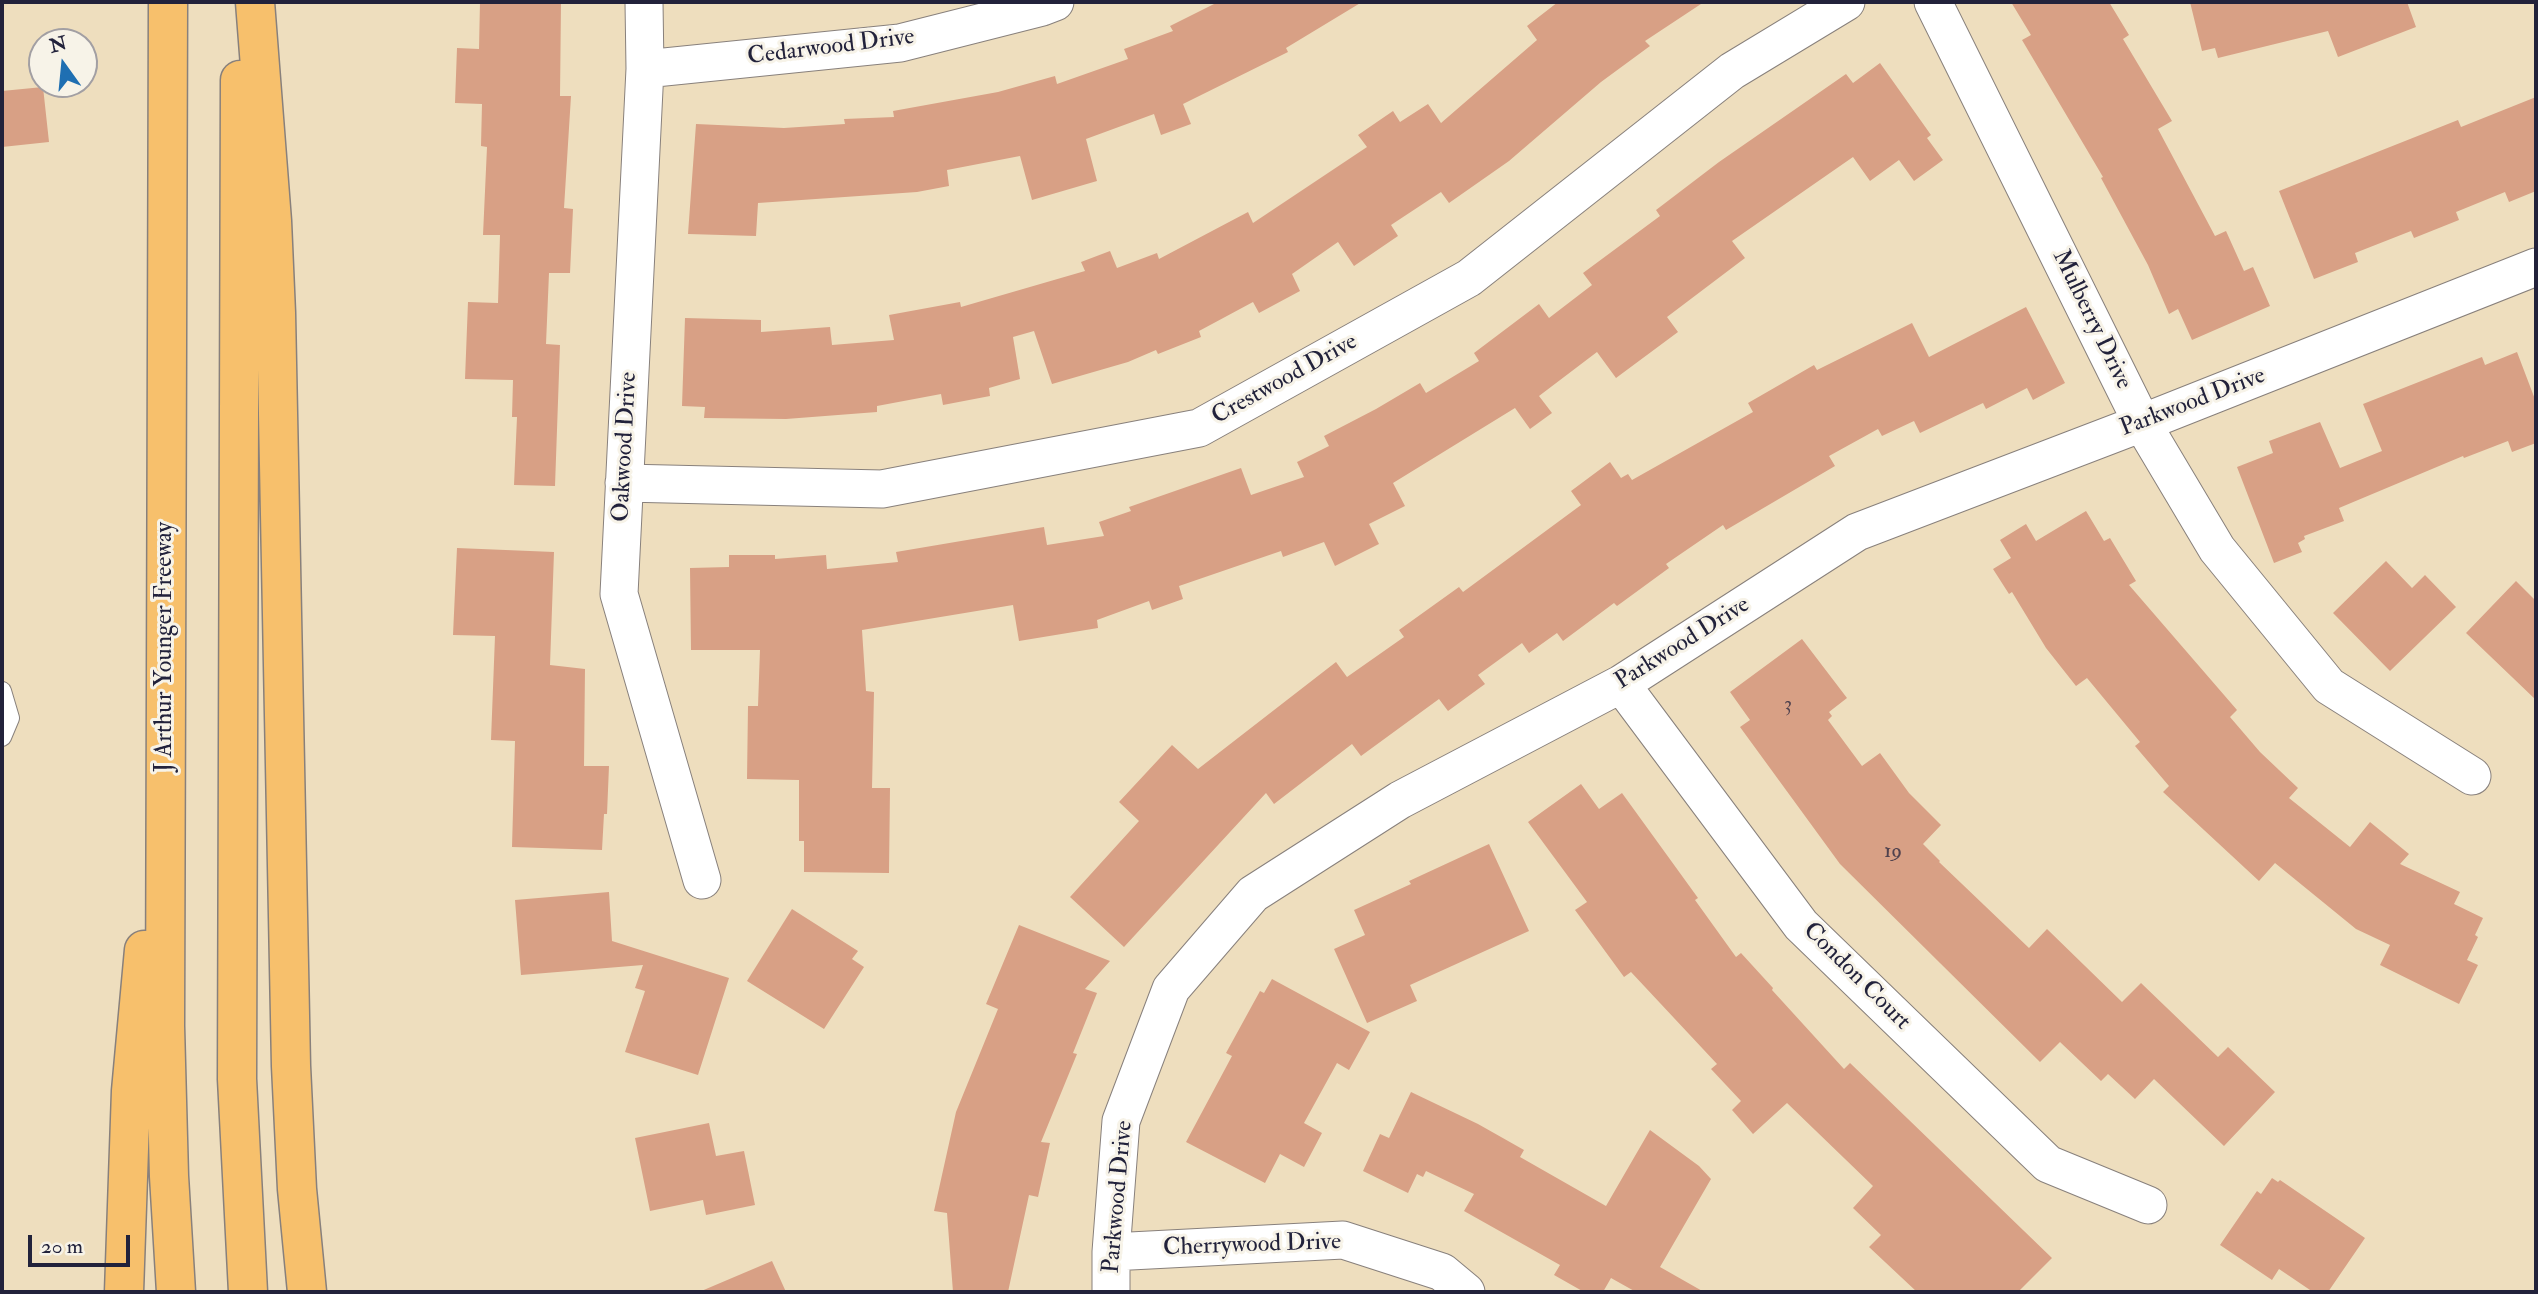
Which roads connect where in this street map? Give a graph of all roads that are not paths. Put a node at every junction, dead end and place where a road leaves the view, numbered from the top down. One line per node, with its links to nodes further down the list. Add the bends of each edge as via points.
1 (168, 2): 16 (highway, J Arthur Younger Freeway)
2 (240, 2): 22 (highway, via 237,1055)
3 (255, 2): 23 (highway, via 273,234 291,1066)
4 (644, 2): 8 (street, Oakwood Drive)
5 (1055, 2): 8 (street, Cedarwood Drive, via 900,44)
6 (1846, 2): 11 (street, Crestwood Drive, via 1732,71 1469,278 1199,428 882,489)
7 (1933, 2): 10 (street, Mulberry Drive)
8 (645, 69): 11 (street, Oakwood Drive)
9 (2536, 267): 10 (street, Parkwood Drive)
10 (2142, 423): 12 (street, Parkwood Drive, via 1857,532); 15 (street, Mulberry Drive, via 2217,549 2329,686)
11 (624, 484): 17 (street, Oakwood Drive, via 619,594)
12 (1621, 684): 18 (street, Condon Court, via 1801,925 2048,1164); 19 (street, Parkwood Drive, via 1400,800 1253,894 1171,989 1121,1121)
13 (2, 691): 14 (lane, via 10,718)
14 (2, 737)
15 (2472, 776)
16 (166, 806): 20 (highway, via 136,1023); 21 (highway, J Arthur Younger Freeway, via 166,1089)
17 (702, 880)
18 (2148, 1205)
19 (1111, 1252): 24 (street, Parkwood Drive); 25 (street, Cherrywood Drive, via 1343,1240 1442,1272)
20 (124, 1292)
21 (176, 1292)
22 (248, 1292)
23 (307, 1292)
24 (1111, 1292)
25 (1466, 1292)

